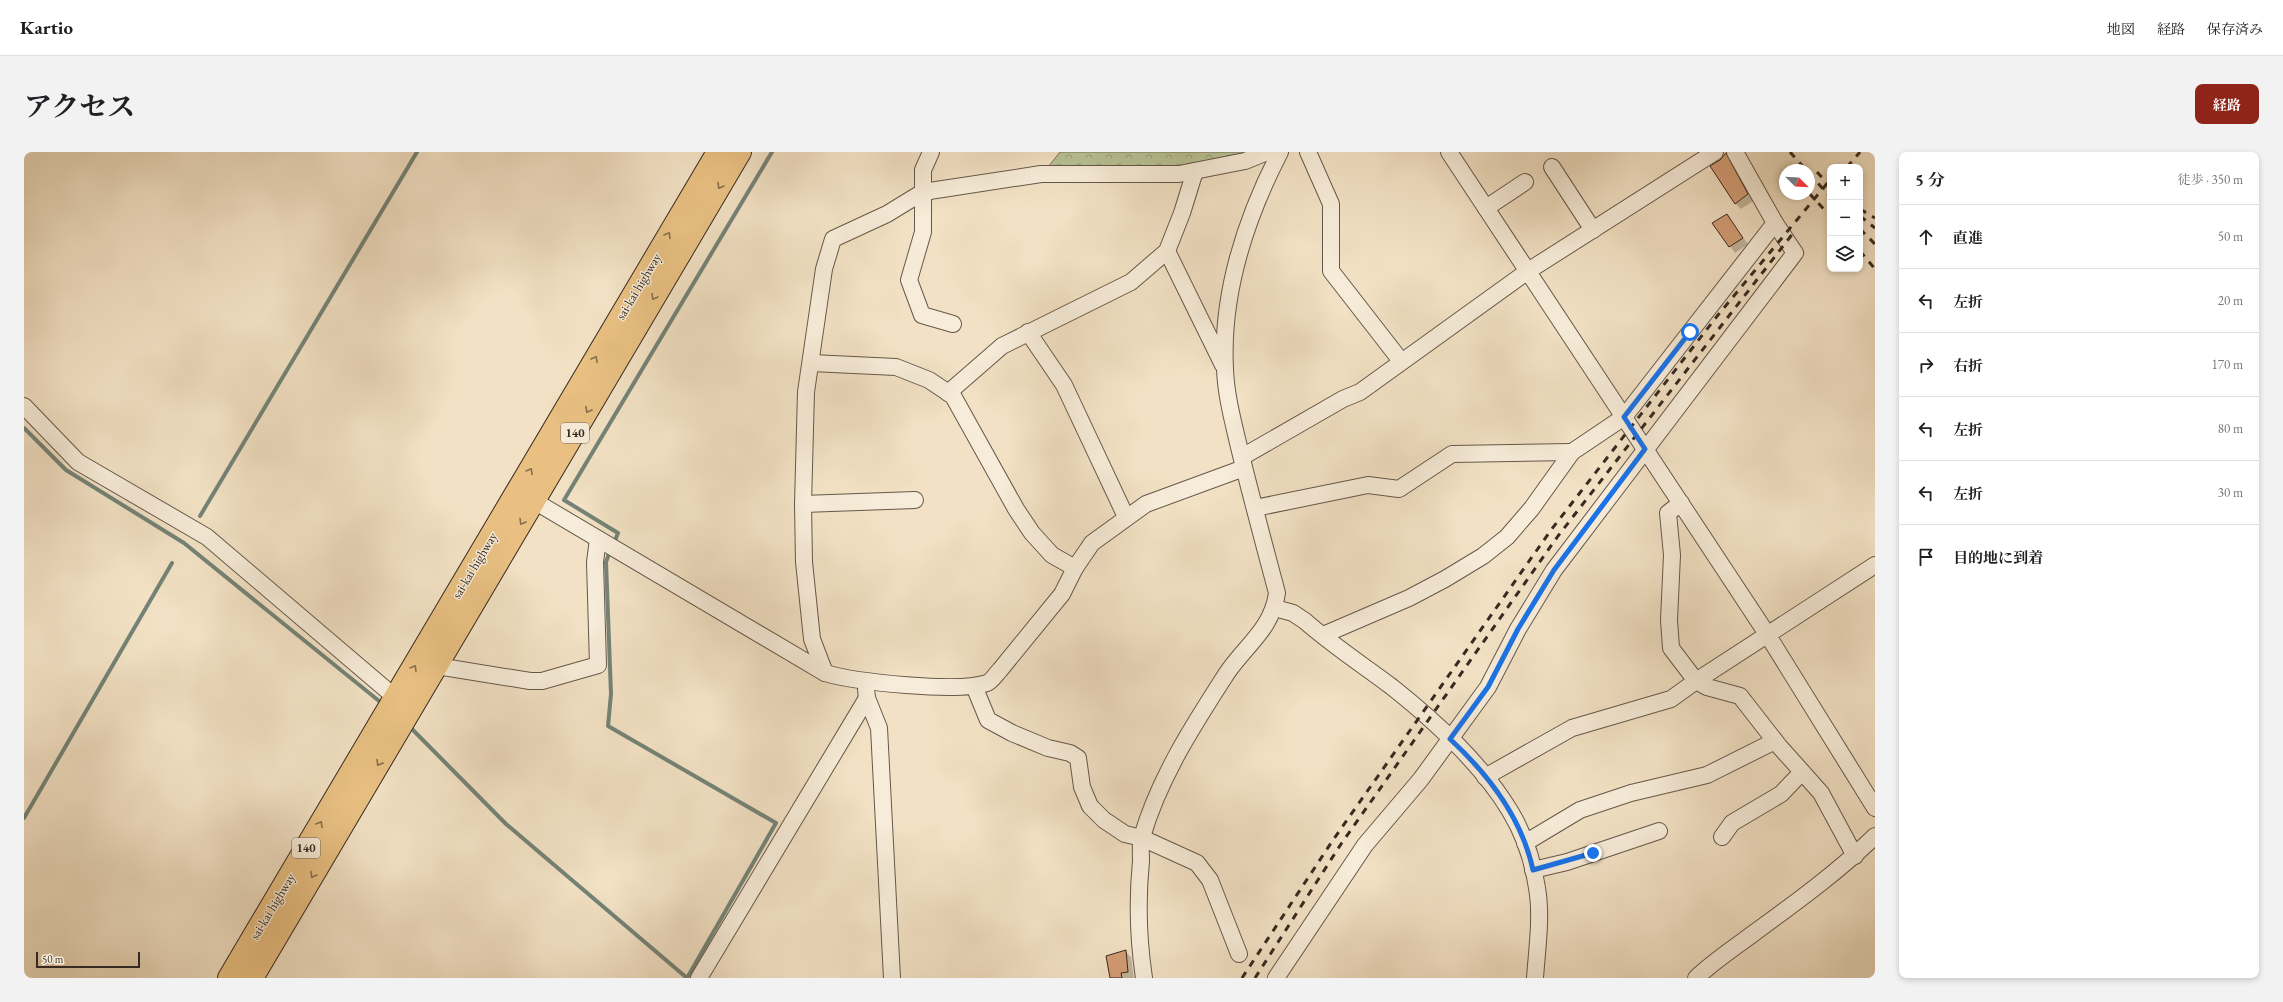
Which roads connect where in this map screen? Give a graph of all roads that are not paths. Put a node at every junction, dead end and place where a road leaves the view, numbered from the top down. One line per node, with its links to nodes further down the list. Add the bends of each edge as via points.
1 (718, 152): 30 (highway, sai-kai highway / 140, one-way to 1)
2 (740, 152): 30 (highway, sai-kai highway / 140, one-way to 30)
3 (930, 152): 13 (street, via 923,170)
4 (1267, 152): 11 (street, via 1244,161)
5 (1280, 152): 23 (street, via 1250,218 1235,267 1224,336)
6 (1308, 152): 21 (street, via 1331,204 1331,271)
7 (1449, 152): 14 (street)
8 (1715, 152): 16 (street)
9 (1734, 152): 15 (street)
10 (1552, 167): 16 (street)
11 (1195, 171): 13 (street, via 1164,174 1041,174); 17 (street)
12 (1525, 182): 14 (street)
13 (924, 192): 19 (street, via 923,232 908,280 922,315); 22 (street, via 887,214 833,238 824,269)
14 (1486, 208): 18 (street)
15 (1775, 222): 26 (street); 27 (street, via 1795,253)
16 (1593, 230): 18 (street)
17 (1167, 251): 20 (street, via 1131,282); 23 (street)
18 (1528, 271): 21 (street); 26 (street)
19 (954, 324)
20 (1028, 332): 24 (street, via 1002,346); 35 (street, via 1064,384)
21 (1401, 361): 29 (street, via 1360,392 1343,399)
22 (811, 363): 24 (street, via 896,367 929,380); 33 (street, via 806,392)
23 (1225, 370): 29 (street, via 1228,396)
24 (948, 393): 38 (street, via 953,396 1032,533 1052,555)
25 (24, 406): 48 (street, via 78,462 207,537)
26 (1624, 417): 27 (street); 28 (street)
27 (1645, 449): 32 (street); 49 (street, via 1554,570 1518,629 1488,687)
28 (1572, 452): 34 (street, via 1452,454 1399,489 1368,485); 41 (street, via 1532,508 1507,537 1483,556 1409,598)
29 (1243, 462): 34 (street); 35 (street, via 1146,504)
30 (526, 496): 36 (street); 42 (highway, sai-kai highway / 140, one-way to 42); 48 (highway, sai-kai highway / 140, one-way to 30)
31 (914, 500): 33 (street)
32 (1681, 503): 40 (street); 45 (street, via 1668,513 1672,555 1669,620 1671,648)
33 (803, 504): 43 (street, via 804,562 812,639)
34 (1255, 508): 39 (street, via 1277,593)
35 (1126, 517): 38 (street, via 1092,543)
36 (601, 540): 42 (street, via 595,562 598,665 542,681); 43 (street)
37 (1875, 565): 40 (street)
38 (1075, 568): 46 (street, via 1062,594 1000,670 989,682)
39 (1275, 608): 41 (street, via 1293,613); 57 (street, via 1267,624 1228,672 1188,734 1161,788)
40 (1767, 634): 45 (street); 53 (street)
41 (1323, 635): 49 (street, via 1393,688)
42 (438, 666): 48 (highway, sai-kai highway / 140)
43 (825, 673): 44 (street)
44 (865, 680): 46 (street, via 900,684); 47 (street)
45 (1696, 681): 50 (street, via 1707,687 1740,696); 52 (street, via 1671,699 1572,728)
46 (974, 686): 57 (street, via 988,720 1012,733 1078,758 1082,787 1090,806 1104,820 1125,834)
47 (867, 698): 64 (street); 65 (street, via 879,728)
48 (396, 712): 62 (highway, sai-kai highway / 140, one-way to 48); 63 (highway, sai-kai highway / 140, one-way to 63)
49 (1450, 739): 52 (street); 67 (street, via 1421,779 1365,845)
50 (1775, 741): 51 (street); 58 (street, via 1707,776 1631,793 1580,810)
51 (1802, 772): 56 (street, via 1781,794 1732,823); 59 (street, via 1821,793)
52 (1485, 778): 58 (street, via 1511,811)
53 (1875, 808)
54 (1659, 831): 60 (street, via 1567,862)
55 (1875, 836): 59 (street)
56 (1722, 837)
57 (1142, 838): 61 (street, via 1197,863 1210,880); 66 (street, via 1138,944)
58 (1525, 843): 60 (street)
59 (1855, 856): 69 (street)
60 (1533, 870): 68 (street, via 1539,905)
61 (1239, 954)
62 (228, 978)
63 (252, 978)
64 (699, 978)
65 (892, 978)
66 (1144, 978)
67 (1276, 978)
68 (1535, 978)
69 (1696, 978)

